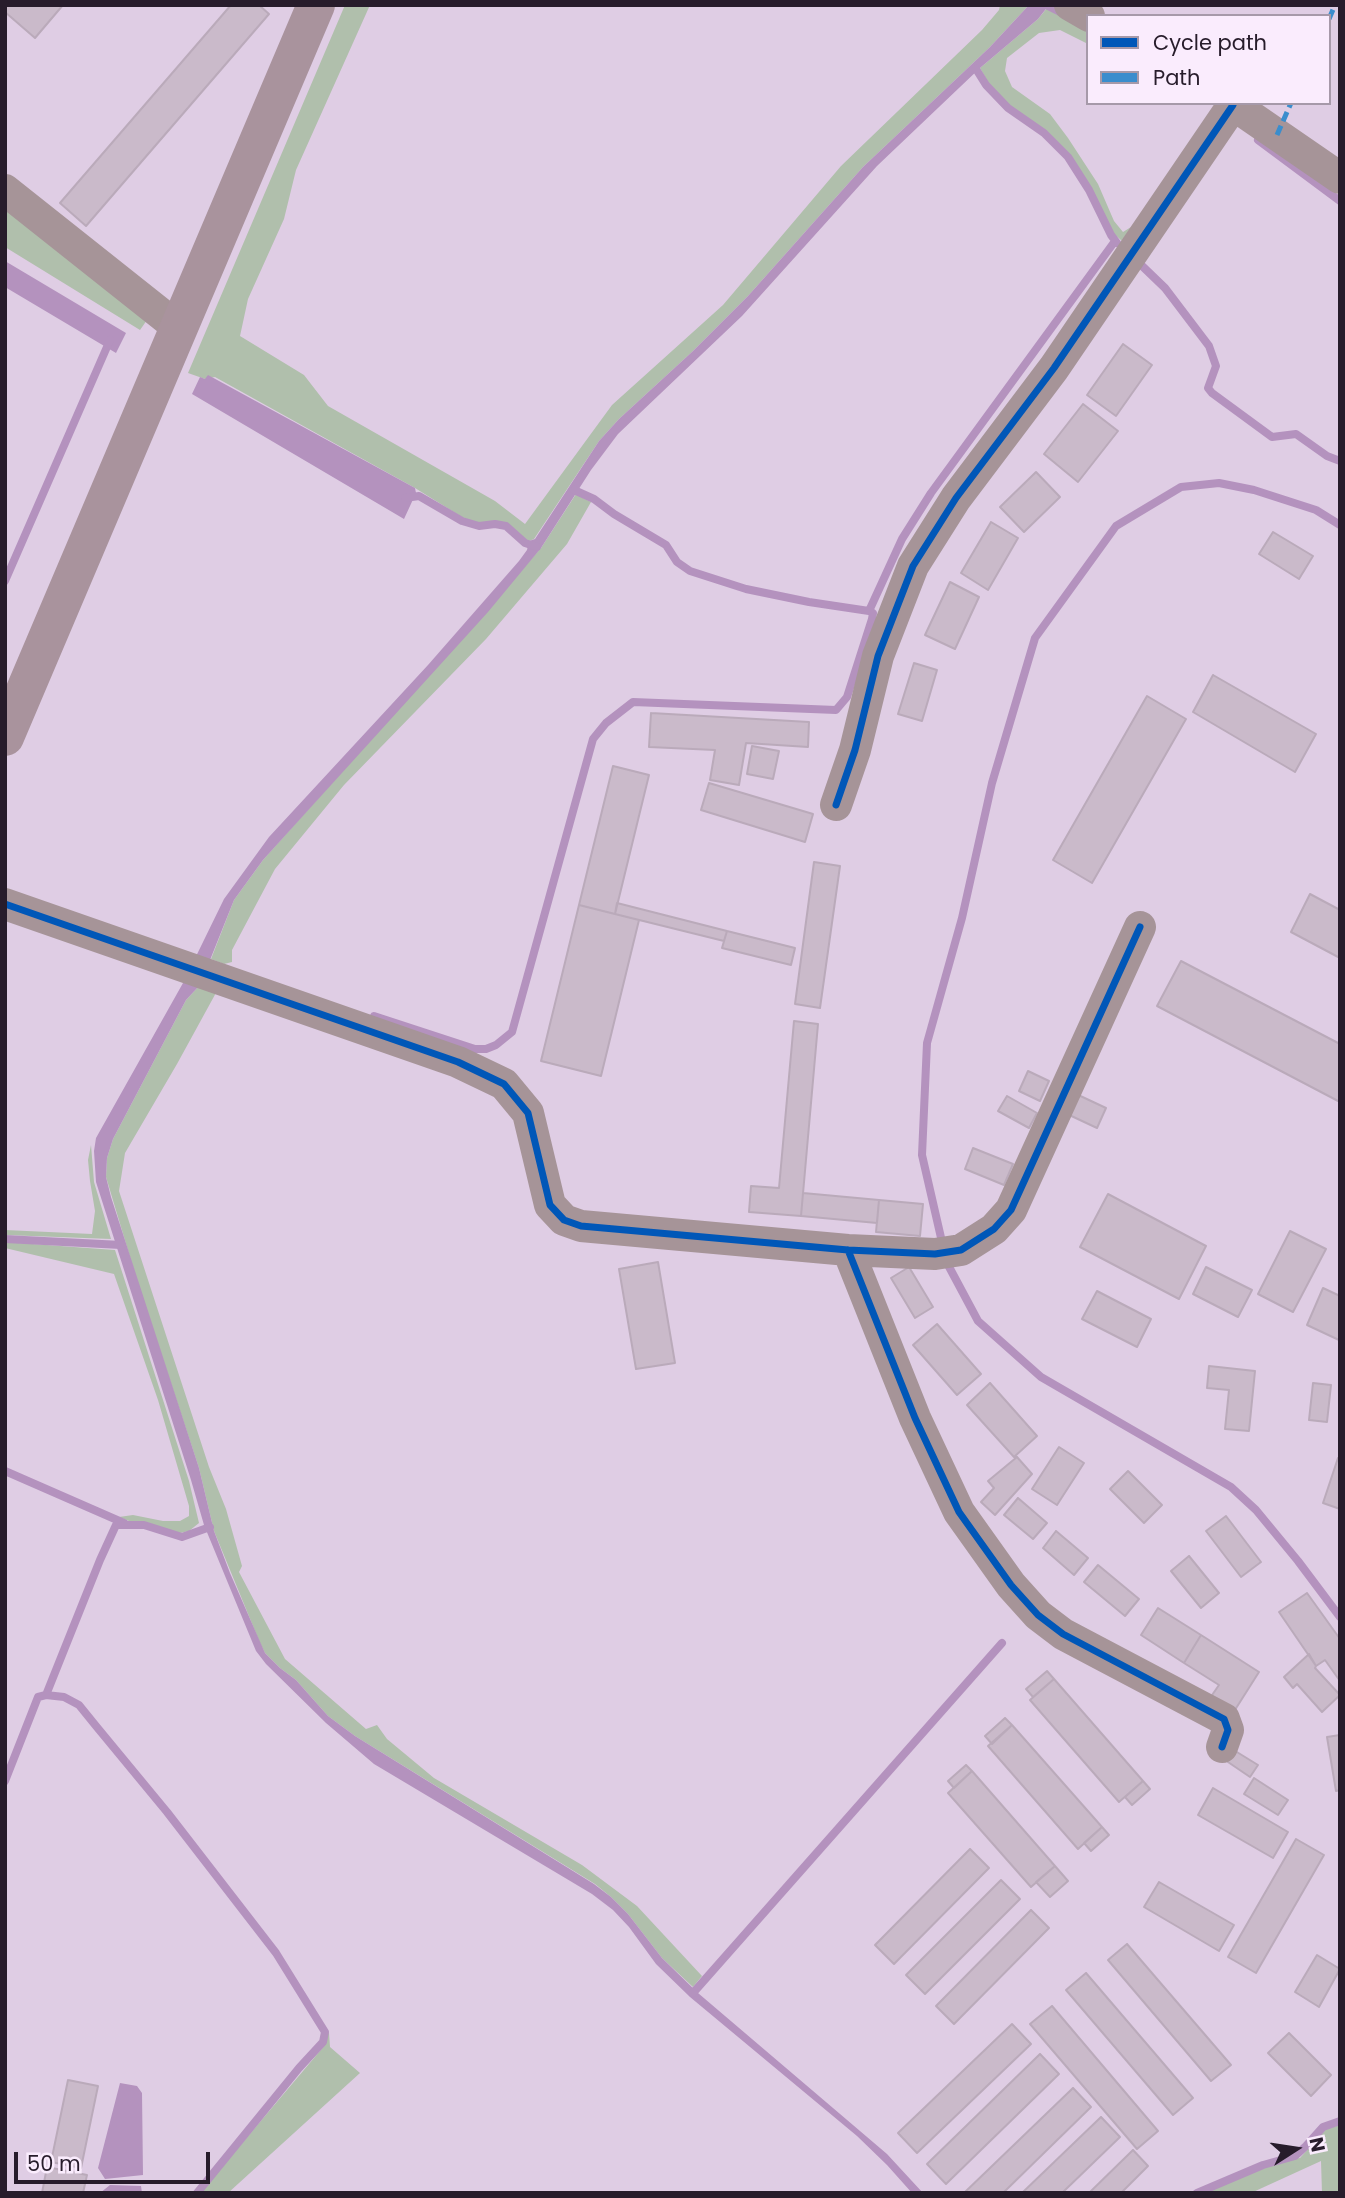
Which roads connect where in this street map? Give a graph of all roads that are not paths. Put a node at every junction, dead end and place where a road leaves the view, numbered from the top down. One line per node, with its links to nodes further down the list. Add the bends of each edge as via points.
1 (316, 5): 8 (main road)
2 (1070, 5): 3 (street)
3 (1086, 14)
4 (1231, 105): 10 (street, via 1054,368 956,498 912,566 878,656)
5 (1233, 105): 6 (street)
6 (1340, 178)
7 (5, 190): 8 (street)
8 (180, 329): 9 (main road)
9 (5, 737)
10 (836, 805)
11 (5, 904): 13 (street, via 458,1062 504,1084 528,1112 550,1205 564,1220 581,1226)
12 (1140, 927): 13 (street, via 1011,1210 961,1250 935,1254)
13 (848, 1250): 14 (street, via 915,1419 959,1512 1011,1585 1063,1634 1224,1719 1228,1730)
14 (1222, 1747)

